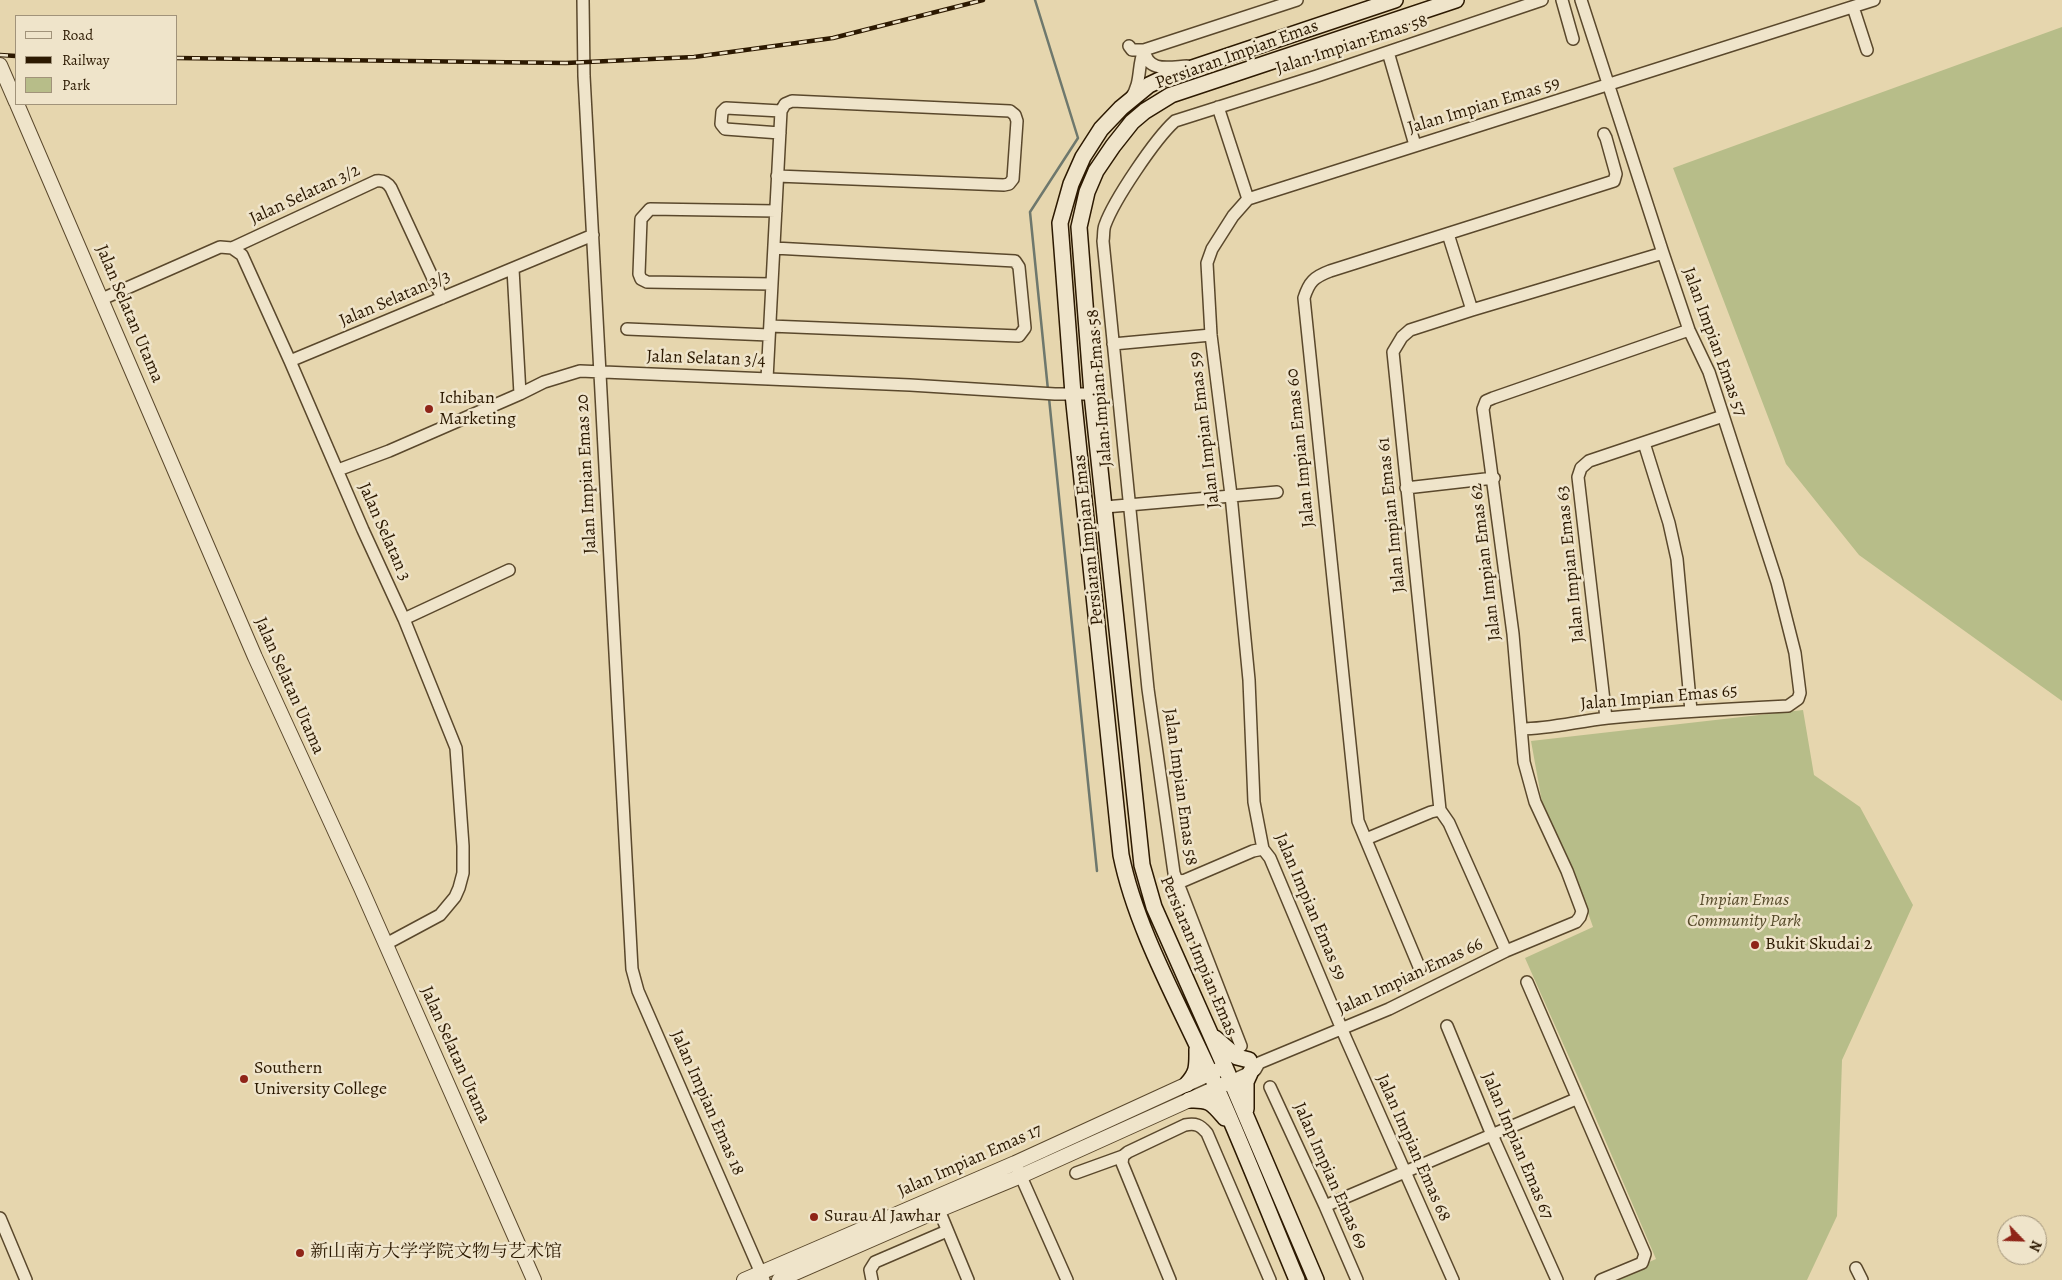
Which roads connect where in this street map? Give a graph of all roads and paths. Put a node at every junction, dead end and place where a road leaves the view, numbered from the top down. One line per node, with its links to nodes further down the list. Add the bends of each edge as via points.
1 (583, 0): 30 (street, Jalan Impian Emas 20)
2 (1297, 0): 12 (street)
3 (1395, 0): 16 (main road, Persiaran Impian Emas)
4 (1456, 0): 49 (main road, Persiaran Impian Emas, via 1171,95 1132,122 1096,171 1087,192 1079,227)
5 (1542, 0): 14 (street, Jalan Impian Emas 58)
6 (1562, 0): 10 (street)
7 (1581, 0): 17 (street, Jalan Impian Emas 57)
8 (1874, 0): 9 (street, Jalan Impian Emas 59)
9 (1853, 7): 13 (street); 17 (street, Jalan Impian Emas 59)
10 (1573, 39)
11 (1129, 46): 12 (street, via 1132,50)
12 (1144, 50): 16 (street, via 1150,64 1156,67); 19 (street, via 1138,85)
13 (1867, 50)
14 (1388, 52): 21 (street, Jalan Impian Emas 58); 25 (street)
15 (0, 65): 18 (street, Jalan Selatan Utama)
16 (1201, 65): 19 (main road, Persiaran Impian Emas, via 1149,85)
17 (1609, 86): 25 (street, Jalan Impian Emas 59); 33 (street, Jalan Impian Emas 57)
18 (15, 99)
19 (1129, 101): 48 (main road, Persiaran Impian Emas, via 1101,129 1083,157 1060,223)
20 (18, 105): 37 (street, Jalan Selatan Utama)
21 (1218, 107): 27 (street); 43 (street, Jalan Impian Emas 58, via 1175,121 1166,129 1104,226)
22 (781, 111): 23 (street); 23 (street, via 726,108 722,112 721,124 725,129); 26 (street, via 792,101 1010,111 1017,121 1010,184)
23 (780, 133): 26 (street)
24 (1604, 134): 29 (street, Jalan Impian Emas 60, via 1616,174 1614,181)
25 (1415, 146): 27 (street, Jalan Impian Emas 59)
26 (778, 176): 28 (street)
27 (1248, 199): 42 (street, Jalan Impian Emas 59, via 1228,224 1207,263)
28 (776, 211): 32 (street); 35 (street, via 650,208 641,219 639,274 648,282)
29 (1448, 234): 38 (street); 66 (street, Jalan Impian Emas 60, via 1315,276 1304,298 1358,821)
30 (593, 235): 34 (street, Jalan Selatan 3/3); 45 (street, Jalan Impian Emas 20)
31 (232, 248): 36 (street, Jalan Selatan 3/2, via 382,180 391,188); 37 (street, via 220,247); 44 (street, Jalan Selatan 3, via 242,255)
32 (774, 248): 35 (street); 40 (street, via 1015,261 1019,267 1025,328 1019,336)
33 (1663, 253): 38 (street, Jalan Impian Emas 61); 41 (street, Jalan Impian Emas 57)
34 (513, 269): 36 (street, Jalan Selatan 3/3); 47 (street)
35 (772, 284): 40 (street)
36 (442, 298): 44 (street, Jalan Selatan 3/3)
37 (102, 299): 70 (street, Jalan Selatan Utama, via 255,657)
38 (1472, 310): 54 (street, Jalan Impian Emas 61, via 1410,330 1393,352)
39 (627, 330): 40 (street)
40 (769, 330): 46 (street)
41 (1689, 330): 50 (street, Jalan Impian Emas 57, via 1709,372); 53 (street, Jalan Impian Emas 62, via 1486,401 1484,409)
42 (1211, 335): 43 (street); 56 (street, Jalan Impian Emas 59)
43 (1113, 344): 57 (street, Jalan Impian Emas 58)
44 (290, 361): 52 (street, Jalan Selatan 3)
45 (599, 371): 46 (street, Jalan Selatan 3/4); 47 (street, Jalan Selatan 3/4, via 580,371 544,382); 71 (street, Jalan Impian Emas 20)
46 (767, 379): 48 (street, Jalan Selatan 3/4)
47 (520, 394): 52 (street, Jalan Selatan 3/4)
48 (1073, 394): 49 (street, Jalan Selatan 3/4); 78 (main road, Persiaran Impian Emas, via 1121,855 1137,912)
49 (1092, 394): 58 (main road, Persiaran Impian Emas)
50 (1722, 416): 51 (street, Jalan Impian Emas 63); 61 (street, Jalan Impian Emas 57, via 1777,582 1795,653)
51 (1644, 443): 62 (street, via 1678,559); 63 (street, Jalan Impian Emas 63, via 1589,461 1581,468 1578,477)
52 (338, 470): 60 (street, Jalan Selatan 3)
53 (1494, 478): 54 (street); 64 (street, Jalan Impian Emas 62)
54 (1406, 488): 65 (street, Jalan Impian Emas 61)
55 (1277, 492): 56 (street)
56 (1231, 495): 57 (street); 67 (street, Jalan Impian Emas 59, via 1249,680 1254,802)
57 (1129, 505): 58 (street); 68 (street, Jalan Impian Emas 58, via 1148,689)
58 (1105, 507): 77 (main road, Persiaran Impian Emas, via 1142,866 1154,907)
59 (509, 570): 60 (street)
60 (404, 619): 70 (street, Jalan Selatan 3, via 456,748 463,873 455,897 440,915)
61 (1798, 699): 62 (street, Jalan Impian Emas 65, via 1788,706)
62 (1691, 711): 63 (street, Jalan Impian Emas 65)
63 (1606, 718): 64 (street, Jalan Impian Emas 65)
64 (1521, 729): 69 (street, Jalan Impian Emas 62, via 1524,762 1535,802 1582,911)
65 (1440, 810): 66 (street); 72 (street, Jalan Impian Emas 61, via 1449,823)
66 (1366, 840): 73 (street, Jalan Impian Emas 60)
67 (1263, 849): 68 (street, via 1184,882); 76 (street, Jalan Impian Emas 59, via 1270,858)
68 (1177, 880): 79 (street, Jalan Impian Emas 58)
69 (1576, 922): 72 (street, Jalan Impian Emas 66)
70 (386, 944): 105 (street, Jalan Selatan Utama)
71 (631, 946): 102 (street, Jalan Impian Emas 18, via 632,969 638,991)
72 (1506, 951): 76 (street, Jalan Impian Emas 66)
73 (1420, 969)
74 (1526, 982): 87 (street)
75 (1447, 1026): 91 (street, Jalan Impian Emas 67)
76 (1342, 1029): 80 (street, Jalan Impian Emas 66); 95 (street, Jalan Impian Emas 68)
77 (1210, 1033): 80 (main road, via 1237,1057); 81 (main road, Persiaran Impian Emas)
78 (1196, 1046): 82 (main road, Persiaran Impian Emas); 84 (main road, via 1195,1075)
79 (1241, 1046)
80 (1253, 1065): 81 (street, Jalan Impian Emas 66); 83 (street, Jalan Impian Emas 66); 89 (main road, via 1246,1082)
81 (1225, 1067): 82 (street, Jalan Impian Emas 17); 83 (main road, Persiaran Impian Emas)
82 (1210, 1073): 84 (street, Jalan Impian Emas 17); 86 (main road, Persiaran Impian Emas)
83 (1231, 1081): 86 (street, Jalan Impian Emas 17); 89 (main road, Persiaran Impian Emas)
84 (1187, 1084): 93 (street, Jalan Impian Emas 17)
85 (1270, 1087): 97 (street, Jalan Impian Emas 69)
86 (1216, 1088): 88 (street, Jalan Impian Emas 17); 90 (main road, Persiaran Impian Emas)
87 (1576, 1099): 91 (street); 117 (street, via 1644,1254 1642,1263)
88 (1189, 1100): 90 (main road, via 1205,1100); 96 (street, Jalan Impian Emas 17)
89 (1247, 1118): 114 (main road, Persiaran Impian Emas)
90 (1232, 1127): 113 (main road, Persiaran Impian Emas)
91 (1492, 1135): 95 (street); 103 (street, Jalan Impian Emas 67)
92 (1123, 1160): 94 (street); 111 (street); 112 (street, via 1128,1152 1186,1125 1199,1124 1207,1133)
93 (1014, 1163): 96 (street); 102 (street, Jalan Impian Emas 17)
94 (1076, 1172)
95 (1404, 1172): 97 (street); 116 (street, Jalan Impian Emas 68)
96 (1020, 1176): 98 (street, Jalan Impian Emas 17); 110 (street)
97 (1325, 1206): 115 (street, Jalan Impian Emas 69)
98 (939, 1210): 100 (street); 107 (street, Jalan Impian Emas 17)
99 (0, 1218): 104 (street)
100 (947, 1231): 108 (street, via 875,1262 870,1270); 109 (street)
101 (1856, 1268): 118 (street)
102 (762, 1276): 106 (street, Jalan Impian Emas 17)
103 (1552, 1278)
104 (26, 1280)
105 (534, 1280)
106 (744, 1280)
107 (779, 1280)
108 (872, 1280)
109 (968, 1280)
110 (1067, 1280)
111 (1170, 1280)
112 (1270, 1280)
113 (1297, 1280)
114 (1316, 1280)
115 (1356, 1280)
116 (1453, 1280)
117 (1601, 1280)
118 (1862, 1280)

